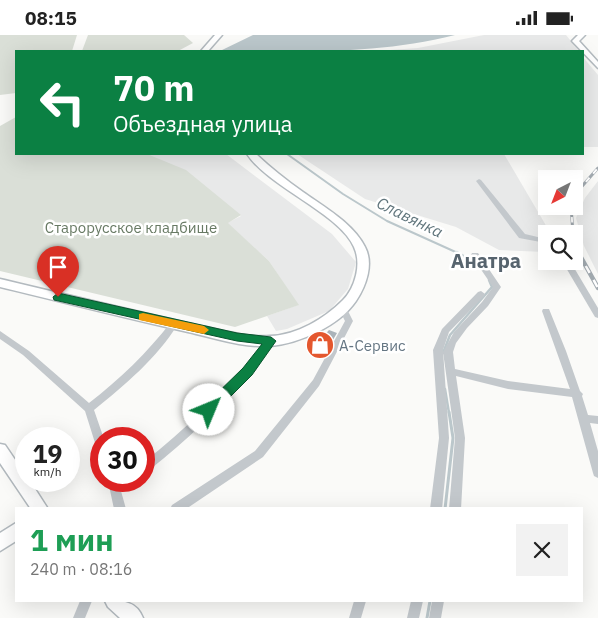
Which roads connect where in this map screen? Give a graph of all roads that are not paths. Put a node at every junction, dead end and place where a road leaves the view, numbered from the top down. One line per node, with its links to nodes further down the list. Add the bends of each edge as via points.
1 (219, 35): 3 (main road)
2 (582, 35): 4 (main road, via 575,41)
3 (205, 50)
4 (583, 50)
5 (584, 51): 6 (main road)
6 (598, 66)
7 (252, 155): 14 (main road, via 356,240 363,257 360,283 354,297)
8 (479, 181): 9 (street, via 522,236)
9 (538, 239)
10 (476, 255): 20 (street, via 497,287 491,299 452,338 448,352)
11 (571, 270): 16 (street)
12 (0, 283): 17 (main road)
13 (481, 294): 33 (street, via 445,331 438,350 444,438)
14 (343, 309): 19 (main road, via 308,329); 32 (street, via 349,321 316,383 259,453)
15 (546, 311): 21 (street)
16 (598, 315)
17 (174, 324): 19 (main road); 22 (street, via 153,353 133,373)
18 (0, 333): 22 (street)
19 (271, 341): 27 (street, via 226,393)
20 (450, 371): 21 (street, via 508,385); 34 (street, via 460,438)
21 (578, 394): 23 (street)
22 (89, 409): 25 (street)
23 (586, 419): 24 (street); 28 (street)
24 (598, 420)
25 (95, 427)
26 (0, 450): 30 (main road)
27 (155, 460)
28 (598, 473)
29 (116, 492): 31 (street)
30 (39, 507)
31 (120, 507)
32 (179, 507)
33 (436, 507)
34 (455, 507)
35 (15, 532): 36 (main road)
36 (0, 543)
37 (86, 602): 42 (street)
38 (115, 602): 43 (main road)
39 (360, 602): 44 (street)
40 (417, 602): 45 (street)
41 (438, 602): 46 (street)
42 (79, 618)
43 (134, 618)
44 (355, 618)
45 (413, 618)
46 (434, 618)

